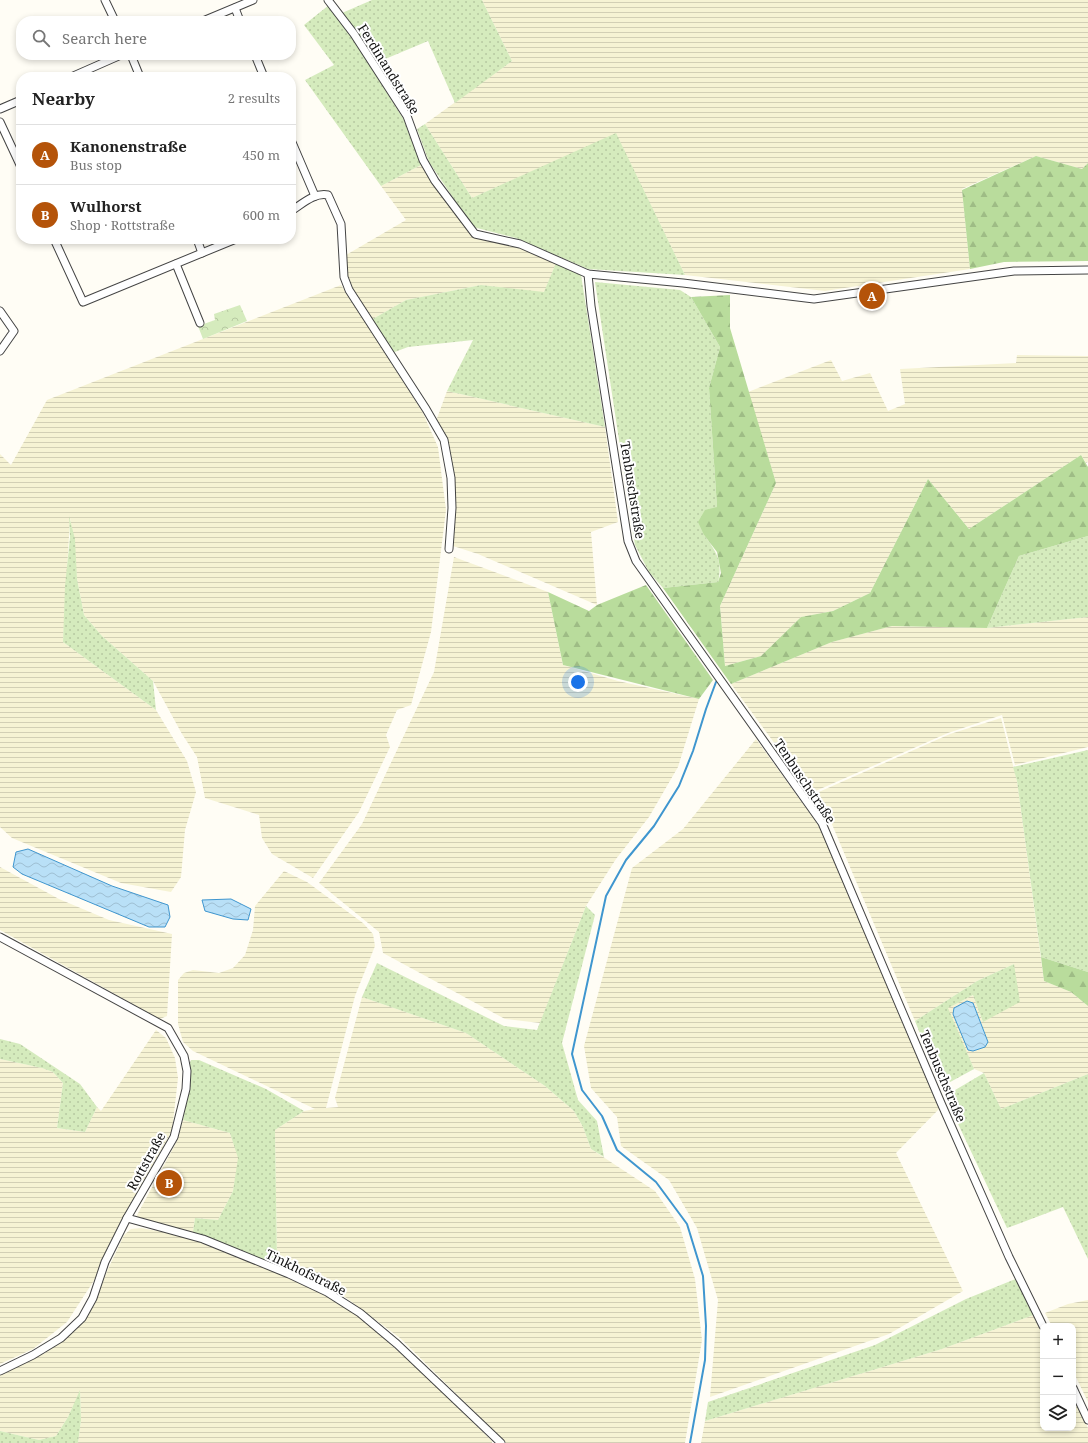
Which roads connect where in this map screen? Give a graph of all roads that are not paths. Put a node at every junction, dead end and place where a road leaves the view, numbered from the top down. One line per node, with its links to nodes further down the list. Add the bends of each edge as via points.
1 (105, 0): 5 (street)
2 (253, 0): 4 (street)
3 (328, 0): 27 (street, Ferdinandstraße, via 354,34 407,116 422,160 434,181 475,234 520,244)
4 (235, 8): 6 (street); 7 (street)
5 (113, 16)
6 (215, 16)
7 (238, 16)
8 (110, 60): 11 (street)
9 (133, 60): 12 (street)
10 (257, 60): 13 (street)
11 (82, 72)
12 (138, 72)
13 (262, 72)
14 (16, 102): 15 (street)
15 (0, 109)
16 (0, 122): 18 (street)
17 (296, 152): 19 (street)
18 (16, 156)
19 (315, 196): 20 (street); 31 (street, via 322,193 328,195 341,224 344,277 349,290 444,440 451,478)
20 (296, 208)
21 (56, 244): 25 (street, via 83,302)
22 (199, 244): 24 (street)
23 (224, 244): 24 (street)
24 (202, 253): 25 (street)
25 (176, 264): 29 (street)
26 (1088, 270): 27 (street, via 1014,271 814,299)
27 (588, 274): 34 (street, Tenbuschstraße, via 628,541 636,561 822,823 941,1103 1009,1257)
28 (0, 311): 30 (street, via 14,331)
29 (200, 323)
30 (0, 351)
31 (449, 549)
32 (0, 937): 33 (street, Rottstraße, via 168,1028 184,1056 187,1071 186,1089 174,1137)
33 (127, 1218): 35 (street, Rottstraße, via 105,1262 93,1298 82,1318 61,1338); 38 (street, Tinkhofstraße, via 204,1239 327,1292 360,1313 397,1344)
34 (1042, 1323)
35 (0, 1371)
36 (1076, 1394): 37 (street)
37 (1088, 1420)
38 (501, 1443)

